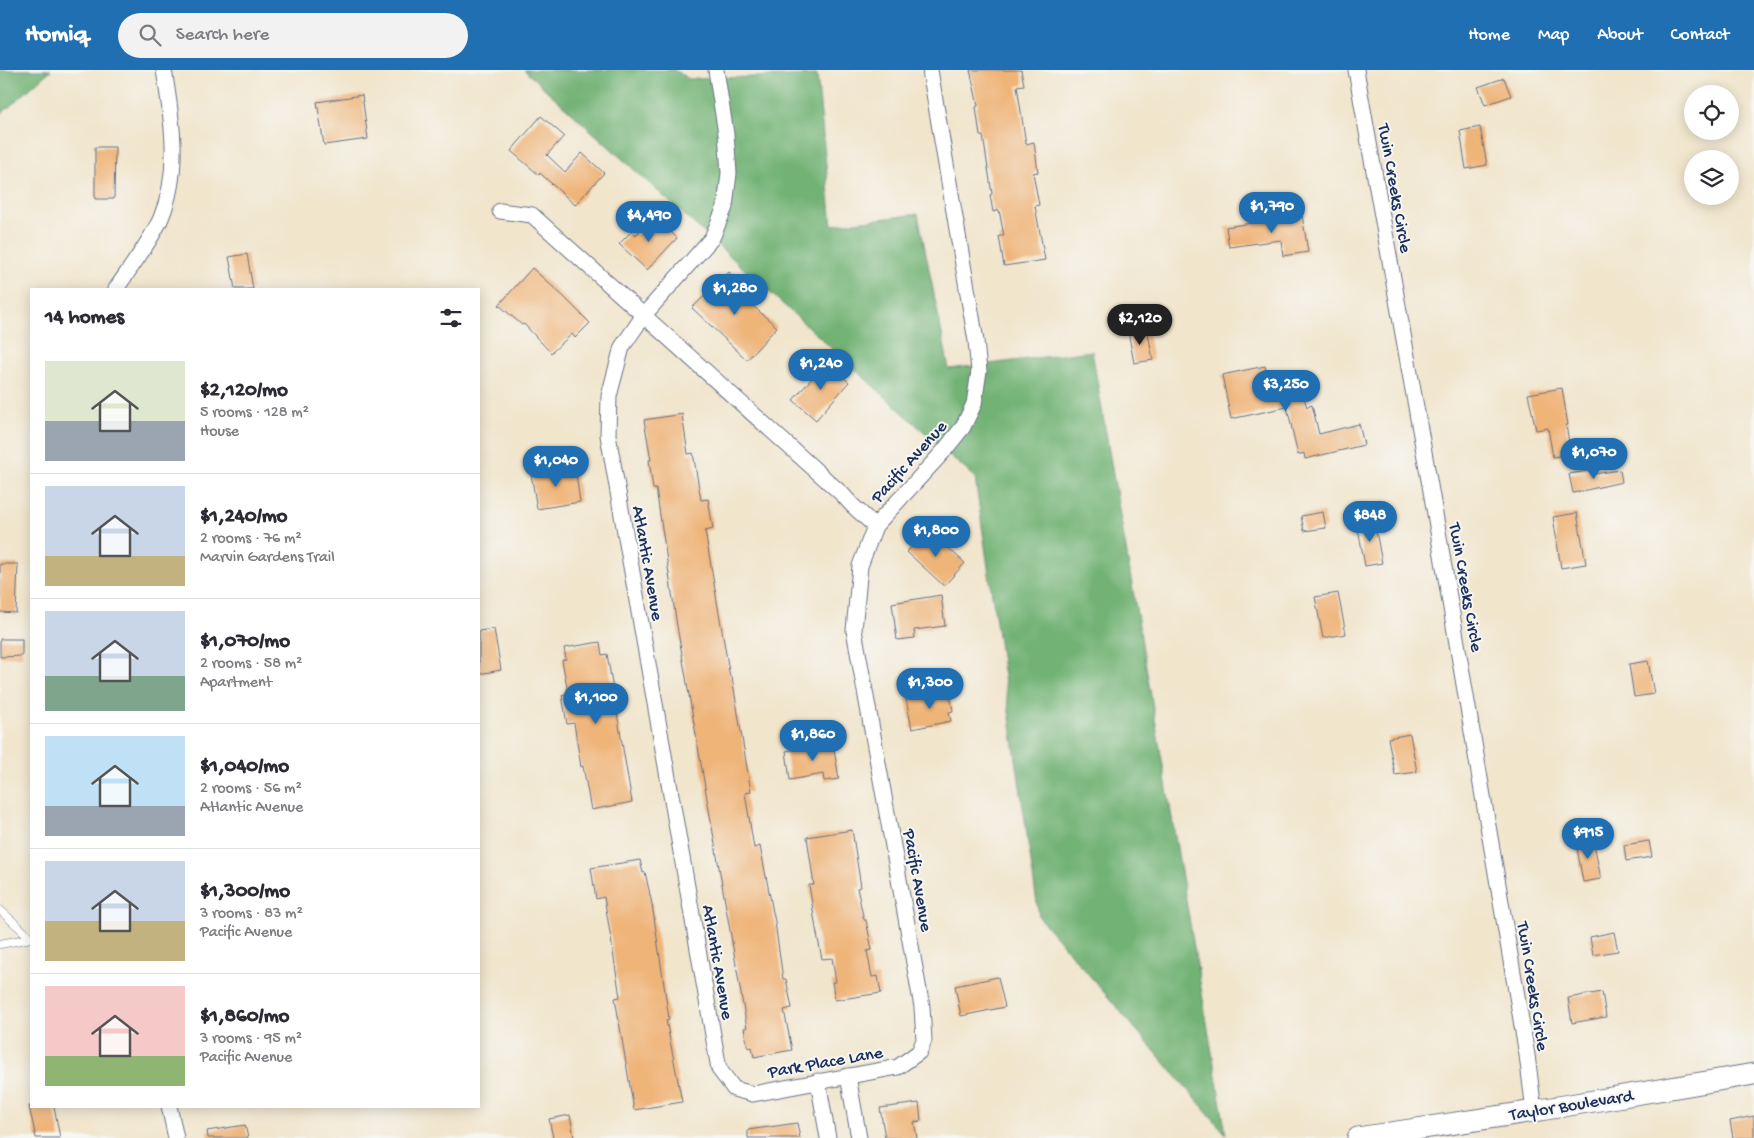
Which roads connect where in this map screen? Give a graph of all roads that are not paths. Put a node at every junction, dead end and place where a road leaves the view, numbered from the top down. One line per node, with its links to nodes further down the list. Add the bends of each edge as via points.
1 (164, 70): 6 (street, via 172,125 173,173 169,192 161,218)
2 (716, 70): 7 (street, Atlantic Avenue, via 728,163 725,207 712,238)
3 (930, 70): 8 (street, Pacific Avenue, via 980,371 974,404 963,427)
4 (1356, 70): 19 (street, Twin Creeks Circle, via 1445,571)
5 (500, 211): 7 (street, via 532,215)
6 (117, 288)
7 (644, 315): 8 (street); 17 (street, Atlantic Avenue, via 622,347 609,396 608,435 718,1069)
8 (875, 526): 13 (street, Pacific Avenue, via 860,566 854,630 922,1007 924,1040)
9 (0, 910): 10 (lane)
10 (30, 937)
11 (30, 938): 12 (lane)
12 (0, 944)
13 (919, 1052): 15 (street, Park Place Lane, via 898,1067)
14 (1754, 1074): 19 (street, Taylor Boulevard)
15 (848, 1076): 16 (street, Park Place Lane); 23 (street)
16 (818, 1081): 17 (street, Park Place Lane, via 753,1094); 22 (street)
17 (734, 1089)
18 (169, 1108): 21 (street)
19 (1534, 1111): 20 (street, Taylor Boulevard)
20 (1400, 1135): 24 (street, Taylor Boulevard)
21 (176, 1138)
22 (828, 1138)
23 (859, 1138)
24 (1358, 1138)

